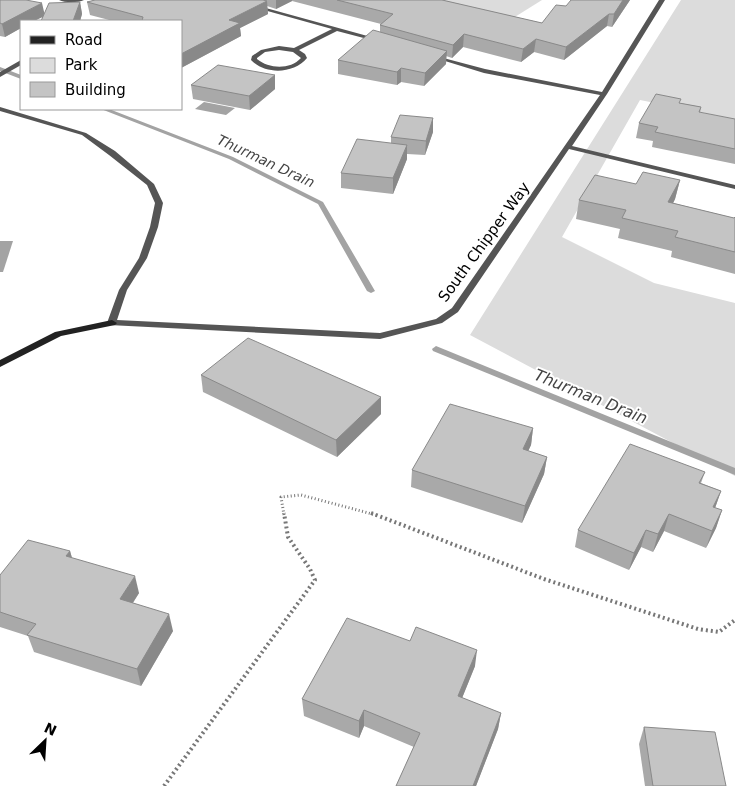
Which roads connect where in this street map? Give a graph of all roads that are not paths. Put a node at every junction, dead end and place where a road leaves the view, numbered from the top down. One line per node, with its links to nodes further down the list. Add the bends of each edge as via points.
1 (62, 0): 2 (street)
2 (81, 0)
3 (231, 0): 5 (street)
4 (662, 0): 11 (street, South Chipper Way)
5 (336, 29): 6 (street); 7 (street)
6 (382, 41)
7 (294, 50): 7 (street, via 304,58 293,66 270,68 256,64 254,60 263,51 278,48)
8 (428, 54): 11 (street, via 484,71)
9 (20, 63): 10 (street)
10 (0, 75)
11 (604, 94): 13 (street, South Chipper Way)
12 (0, 109): 15 (street, via 84,134 150,184 158,203 154,228 143,258 123,290)
13 (568, 147): 14 (street); 15 (street, South Chipper Way, via 455,310 438,321 380,336)
14 (735, 187)
15 (112, 323): 16 (street, via 58,334)
16 (0, 364)

